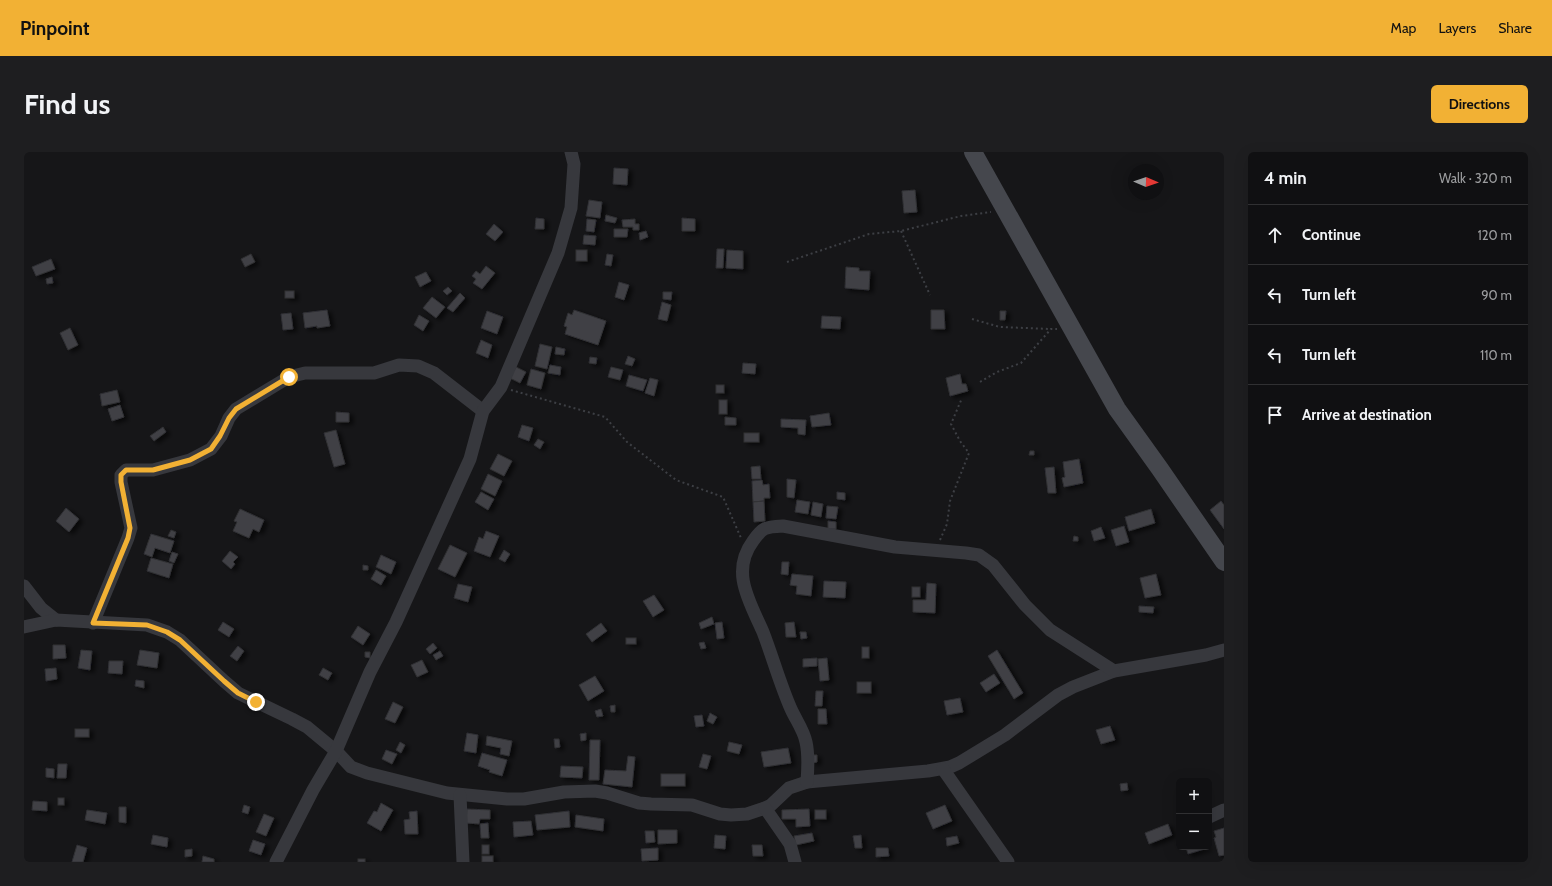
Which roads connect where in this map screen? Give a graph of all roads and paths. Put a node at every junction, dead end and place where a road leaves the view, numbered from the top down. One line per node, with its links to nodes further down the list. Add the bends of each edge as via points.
1 (571, 152): 11 (street, via 574,186 567,225 558,253)
2 (973, 152): 3 (street)
3 (1005, 210): 4 (path, via 961,216); 9 (street)
4 (901, 231): 5 (path, via 869,234); 6 (path)
5 (787, 262)
6 (930, 295)
7 (972, 319): 8 (path, via 1000,327)
8 (1051, 329): 9 (path); 10 (path, via 1021,363)
9 (1074, 331): 16 (street, via 1117,409)
10 (980, 382)
11 (501, 386): 13 (street); 14 (path, via 605,417 627,442 676,480 723,497)
12 (962, 398): 15 (path, via 951,424 969,453 950,501 947,524)
13 (483, 411): 19 (street, via 434,373 418,366 399,365 374,373 305,373 289,377 236,409 211,449 190,460 153,470 126,470 121,475 130,528); 23 (street, via 470,459 396,622 370,672)
14 (746, 550): 15 (street, via 761,530 771,526 783,526 895,547); 25 (street, via 742,569 744,585 750,606 806,742)
15 (936, 550): 22 (street, via 979,555 993,565 1025,605 1050,630)
16 (1224, 562)
17 (24, 586): 18 (street, via 41,608)
18 (56, 620): 19 (street); 20 (street)
19 (93, 623): 23 (street, via 147,625 167,632 180,640 238,693 292,719)
20 (24, 627)
21 (1224, 650): 22 (street)
22 (1114, 672): 24 (street, via 1058,695 1004,735 959,763)
23 (336, 751): 26 (street, via 359,771); 30 (street)
24 (943, 769): 25 (street); 33 (street)
25 (807, 782): 27 (street, via 789,788)
26 (460, 795): 27 (street, via 524,799 564,792 595,791 638,803 692,805 720,814 747,814); 31 (street)
27 (765, 808): 32 (street, via 790,844)
28 (1224, 810): 29 (street)
29 (1212, 816)
30 (276, 862)
31 (464, 862)
32 (795, 862)
33 (1008, 862)

